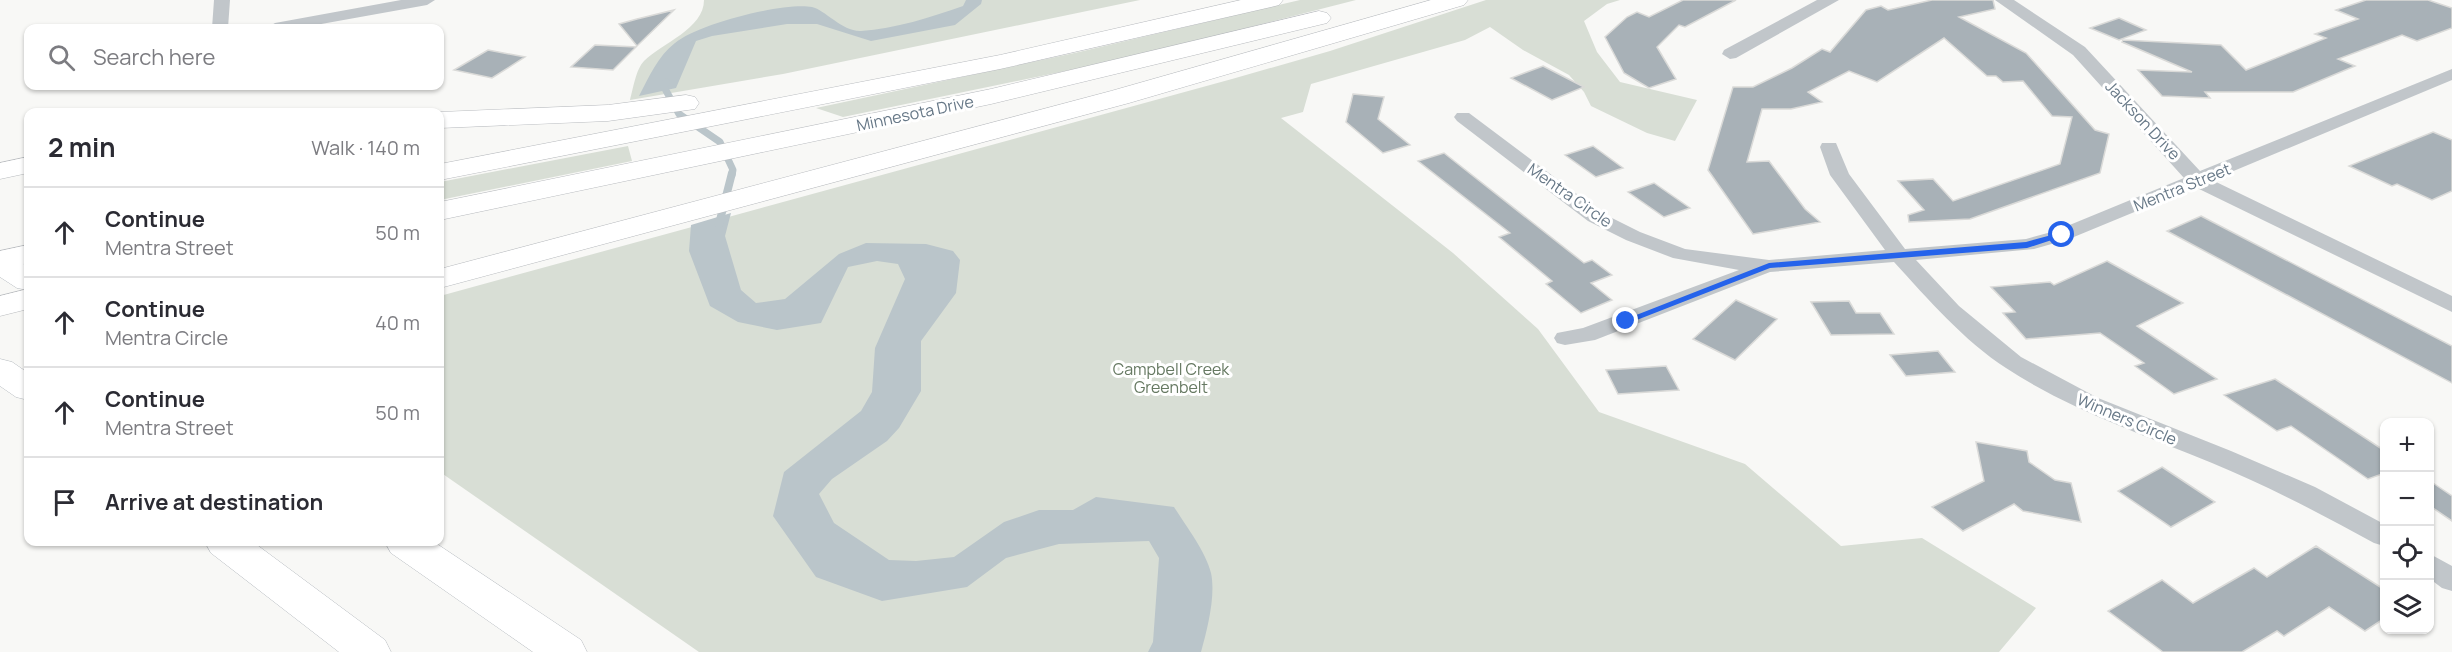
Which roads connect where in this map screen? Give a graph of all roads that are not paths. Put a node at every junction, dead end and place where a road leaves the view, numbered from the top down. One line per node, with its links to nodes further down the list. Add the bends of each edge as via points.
1 (222, 0): 9 (street)
2 (427, 0): 10 (street)
3 (1178, 0): 13 (main road)
4 (1271, 0): 13 (main road, Minnesota Drive, via 1000,62)
5 (1386, 0): 22 (main road, Minnesota Drive, via 1196,50)
6 (1456, 0): 28 (main road, via 1120,97)
7 (1830, 0): 11 (street)
8 (2003, 0): 21 (street, Jackson Drive, via 2079,51)
9 (220, 24)
10 (297, 24)
11 (1730, 54)
12 (2452, 74): 21 (street, Mentra Street)
13 (811, 90): 16 (main road, Minnesota Drive)
14 (1463, 117): 26 (street, Mentra Circle, via 1595,217 1633,236 1680,254)
15 (444, 120): 16 (main road)
16 (611, 126): 20 (main road, Minnesota Drive)
17 (1829, 147): 24 (street, Winners Circle, via 1840,175)
18 (24, 166): 19 (main road)
19 (0, 171)
20 (444, 171)
21 (2198, 181): 24 (street, Mentra Street, via 2027,245); 30 (street, Jackson Drive)
22 (444, 211)
23 (24, 255): 25 (main road)
24 (1900, 256): 26 (street, Mentra Circle); 33 (street, Winners Circle, via 1951,311 2013,362 2089,404 2306,494)
25 (0, 261): 27 (main road)
26 (1769, 266): 32 (street, via 1587,335)
27 (24, 278)
28 (444, 278)
29 (24, 300): 31 (main road)
30 (2452, 305)
31 (0, 306)
32 (1565, 338)
33 (2380, 533)
34 (230, 546): 38 (main road)
35 (411, 546): 39 (main road)
36 (2434, 568): 37 (street)
37 (2452, 580)
38 (370, 652)
39 (566, 652)

